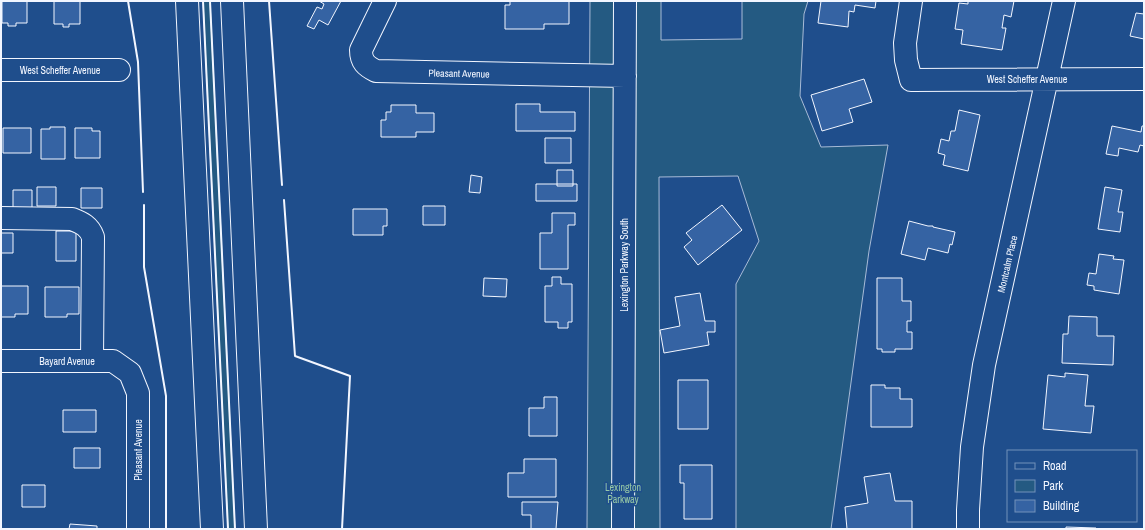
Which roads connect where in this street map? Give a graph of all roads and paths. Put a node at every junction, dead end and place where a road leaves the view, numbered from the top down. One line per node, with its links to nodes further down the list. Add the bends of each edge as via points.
1 (187, 1): 17 (main road)
2 (232, 1): 18 (main road)
3 (385, 1): 9 (main road, Pleasant Avenue, via 362,50 362,58 367,67 376,71)
4 (625, 1): 9 (main road, Lexington Parkway South)
5 (911, 1): 10 (main road, West Scheffer Avenue, via 905,43 911,80)
6 (1064, 1): 10 (main road, Montcalm Place)
7 (1, 70): 8 (main road, West Scheffer Avenue)
8 (119, 70)
9 (625, 76): 19 (main road, Lexington Parkway South)
10 (1048, 78): 11 (main road, West Scheffer Avenue); 20 (main road, Montcalm Place, via 984,365 972,447)
11 (1144, 79)
12 (1, 218): 14 (main road, via 72,219 82,222 90,229 93,237)
13 (1, 361): 14 (main road, Bayard Avenue)
14 (92, 361): 15 (main road, Bayard Avenue, via 112,361)
15 (130, 373): 16 (main road, Pleasant Avenue, via 138,393)
16 (138, 529)
17 (212, 529)
18 (256, 529)
19 (623, 529)
20 (968, 529)

